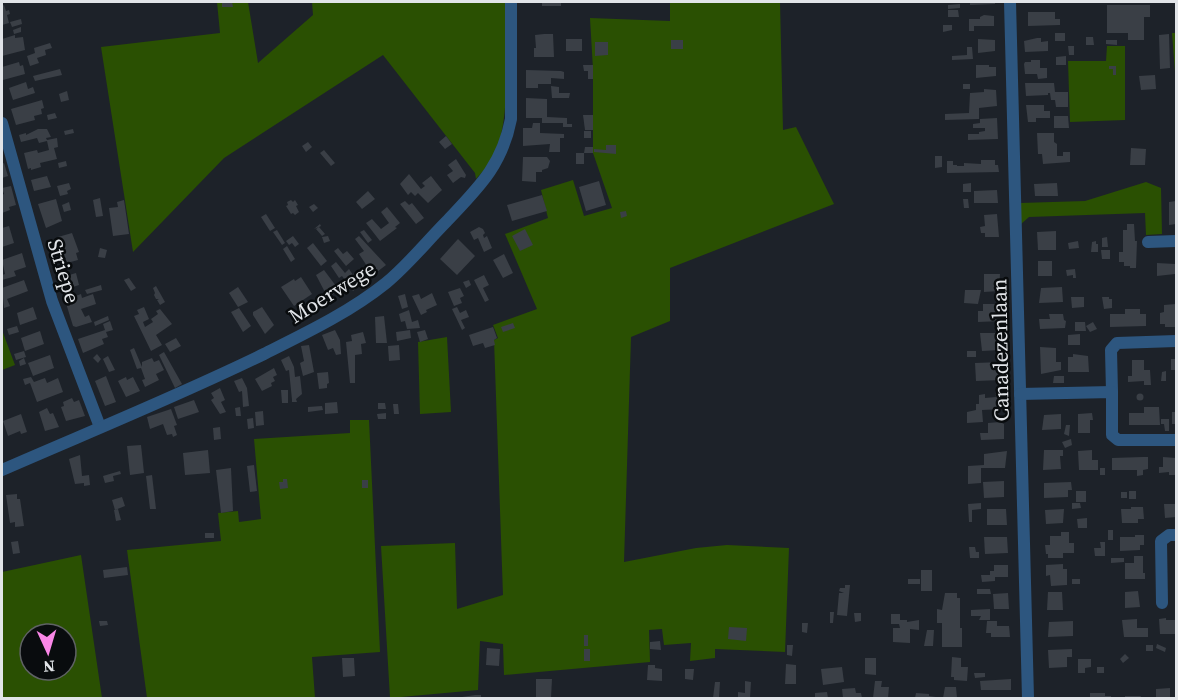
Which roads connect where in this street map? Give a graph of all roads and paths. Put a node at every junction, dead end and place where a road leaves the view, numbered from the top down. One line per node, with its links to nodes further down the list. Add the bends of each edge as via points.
1 (511, 2): 9 (street, Moerwege, via 511,119 501,153 479,188 388,281 354,307 203,384)
2 (1010, 2): 8 (street, Canadezenlaan)
3 (2, 123): 9 (street, Striepe, via 52,301)
4 (1176, 241): 5 (street)
5 (1148, 242)
6 (1176, 341): 7 (street, via 1117,343 1111,350)
7 (1112, 392): 8 (street); 10 (street, via 1112,435 1118,440)
8 (1020, 394): 14 (street, Canadezenlaan)
9 (100, 427): 11 (street, Moerwege)
10 (1176, 440)
11 (2, 470)
12 (1176, 535): 13 (street, via 1161,541)
13 (1162, 603)
14 (1028, 699)

